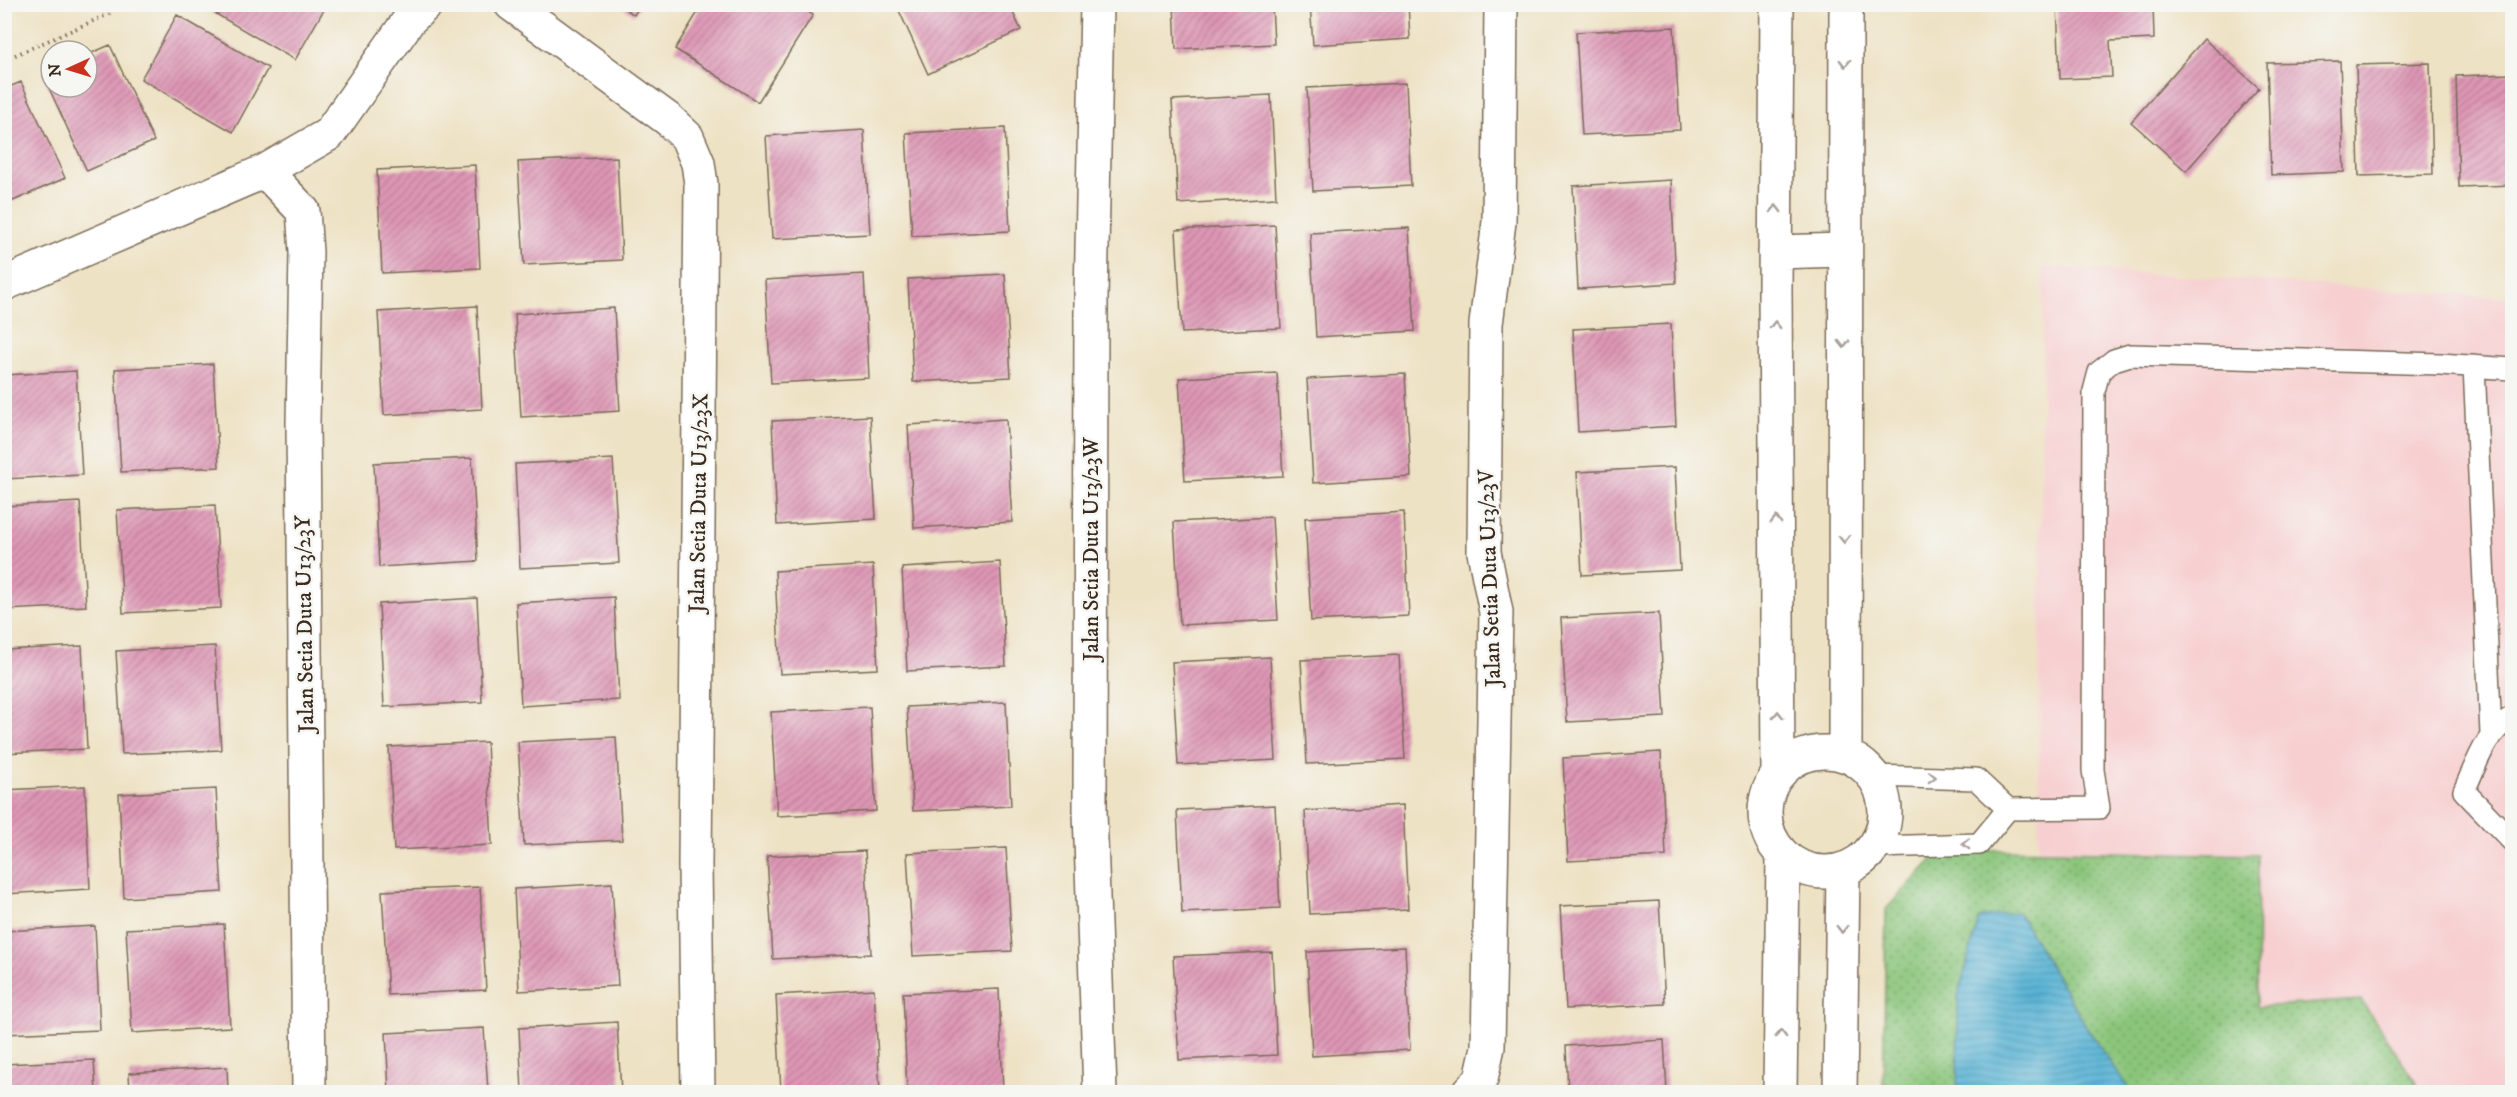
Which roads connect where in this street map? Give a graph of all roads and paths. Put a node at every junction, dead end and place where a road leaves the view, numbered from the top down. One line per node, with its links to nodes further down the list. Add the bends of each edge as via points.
1 (117, 4): 8 (path, via 109,14)
2 (426, 4): 9 (street, via 409,21 329,134)
3 (511, 4): 27 (street, Jalan Setia Duta U13/23X, via 669,120 687,138 698,163)
4 (1097, 4): 28 (street, Jalan Setia Duta U13/23W, via 1091,311 1090,812)
5 (1501, 4): 25 (street, Jalan Setia Duta U13/23V, via 1499,222 1486,324 1484,552 1496,612 1488,1047)
6 (1777, 4): 11 (street, one-way to 6)
7 (1846, 4): 10 (street, one-way to 10)
8 (4, 60)
9 (265, 171): 12 (street); 26 (street, Jalan Setia Duta U13/23Y, via 303,211 306,252 303,422)
10 (1844, 250): 11 (street); 17 (street, one-way to 17)
11 (1775, 252): 18 (street, one-way to 11)
12 (4, 284)
13 (2474, 366): 14 (lane); 16 (lane); 20 (lane, via 2130,355 2114,360 2099,372 2094,391 2093,731 2093,771 2099,808)
14 (2512, 369)
15 (2512, 717): 16 (lane)
16 (2490, 734): 21 (lane, via 2464,791)
17 (1845, 754): 18 (street, via 1809,753); 19 (street)
18 (1778, 773): 23 (street, via 1768,789 1764,807 1772,843)
19 (1874, 776): 20 (lane, one-way to 20, via 1976,779); 22 (street, via 1886,810)
20 (2008, 809): 22 (lane, one-way to 22, via 1979,843)
21 (2512, 841)
22 (1875, 847): 24 (street, via 1861,861)
23 (1783, 856): 24 (street, via 1812,871); 29 (street, one-way to 23)
24 (1843, 870): 30 (street, one-way to 30)
25 (1475, 1086)
26 (309, 1092)
27 (698, 1092)
28 (1100, 1092)
29 (1780, 1092)
30 (1840, 1092)

